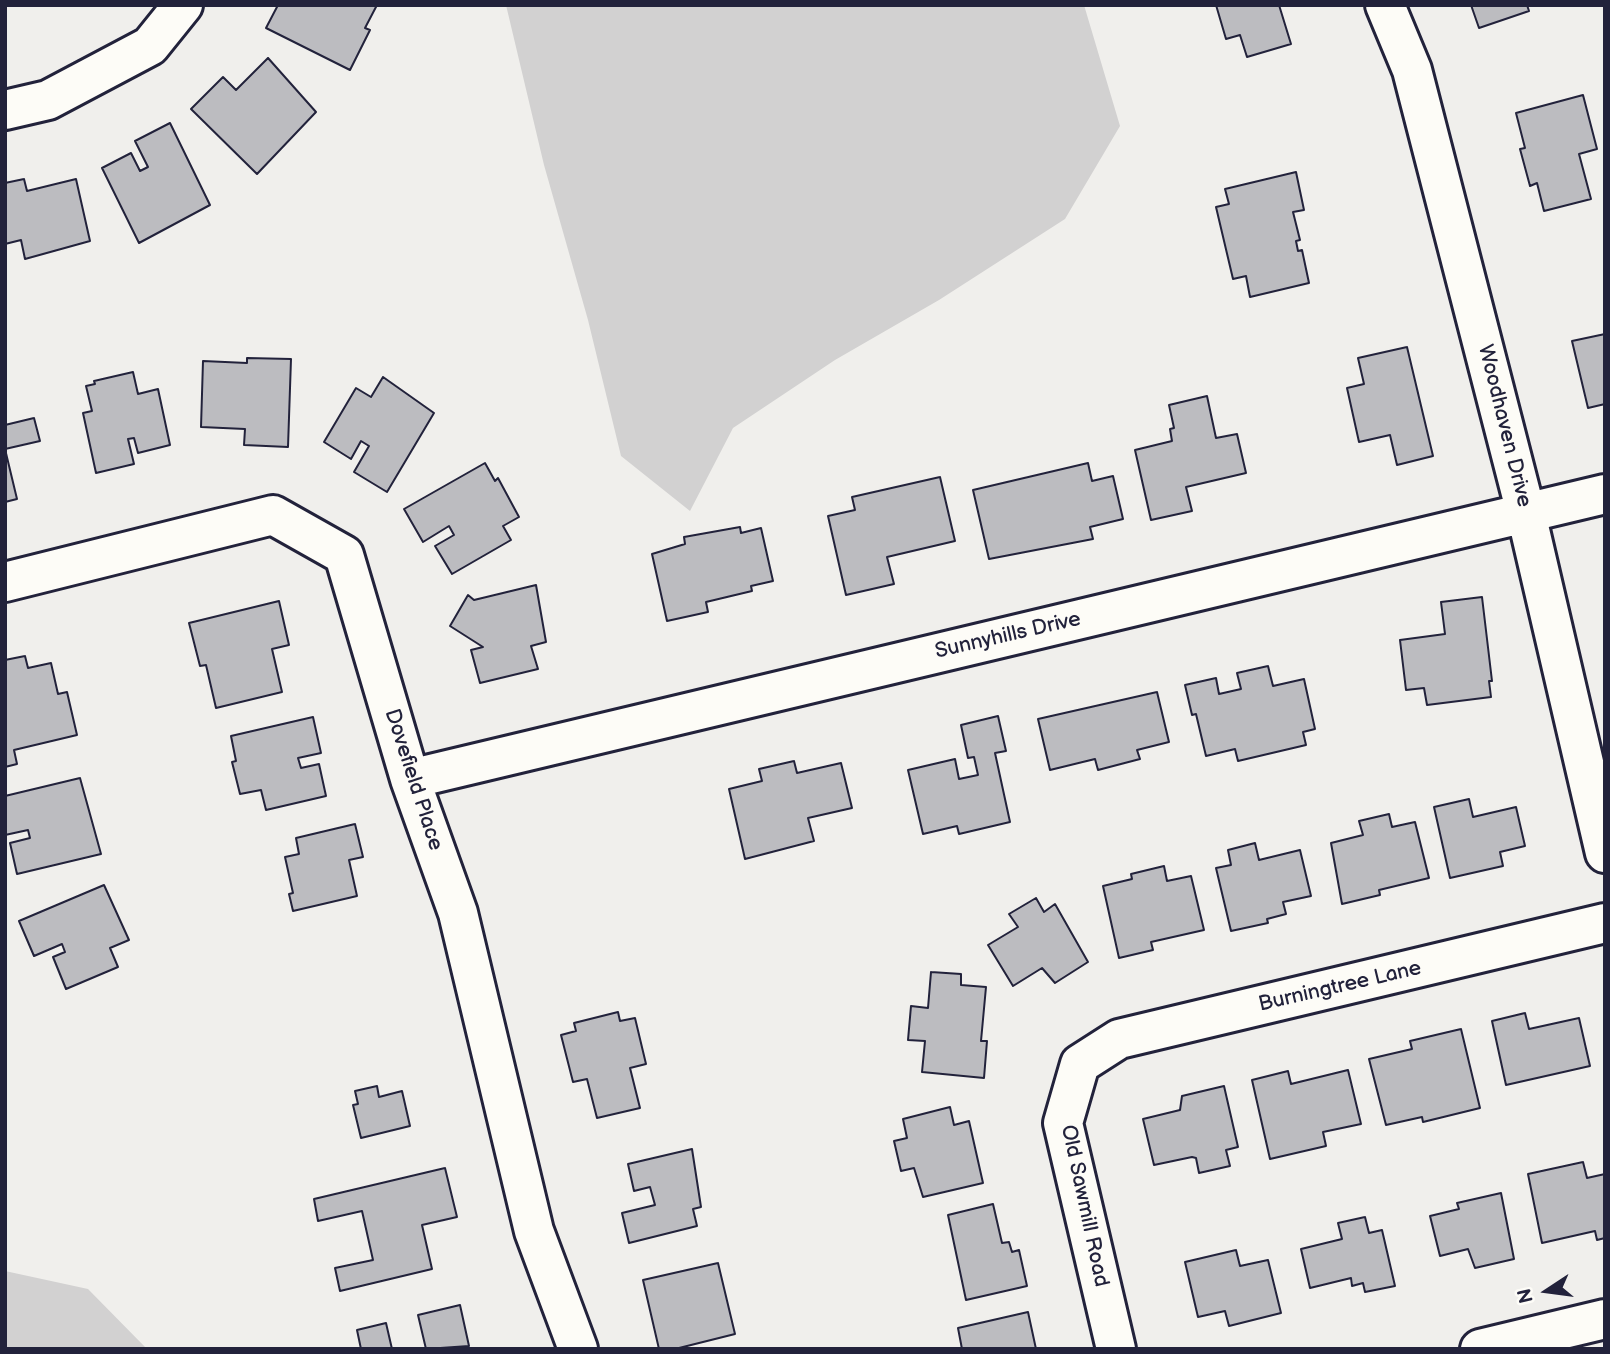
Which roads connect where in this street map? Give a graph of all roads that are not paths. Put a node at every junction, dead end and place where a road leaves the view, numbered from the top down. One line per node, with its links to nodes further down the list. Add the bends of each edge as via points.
1 (183, 5): 3 (street, via 150,46 48,100)
2 (1385, 5): 5 (street, Woodhaven Drive, via 1412,70)
3 (5, 110)
4 (1605, 494): 5 (street, Sunnyhills Drive)
5 (1526, 513): 7 (street, Sunnyhills Drive); 8 (street, Woodhaven Drive)
6 (5, 582): 7 (street, Dovefield Place, via 273,515 344,555)
7 (411, 779): 12 (street, Dovefield Place, via 458,913 534,1231)
8 (1605, 853)
9 (1605, 923): 10 (street, Burningtree Lane, via 1119,1040)
10 (1080, 1064): 13 (street, Old Sawmill Road, via 1063,1123)
11 (1602, 1330): 14 (street)
12 (578, 1349)
13 (1116, 1349)
14 (1480, 1349)

